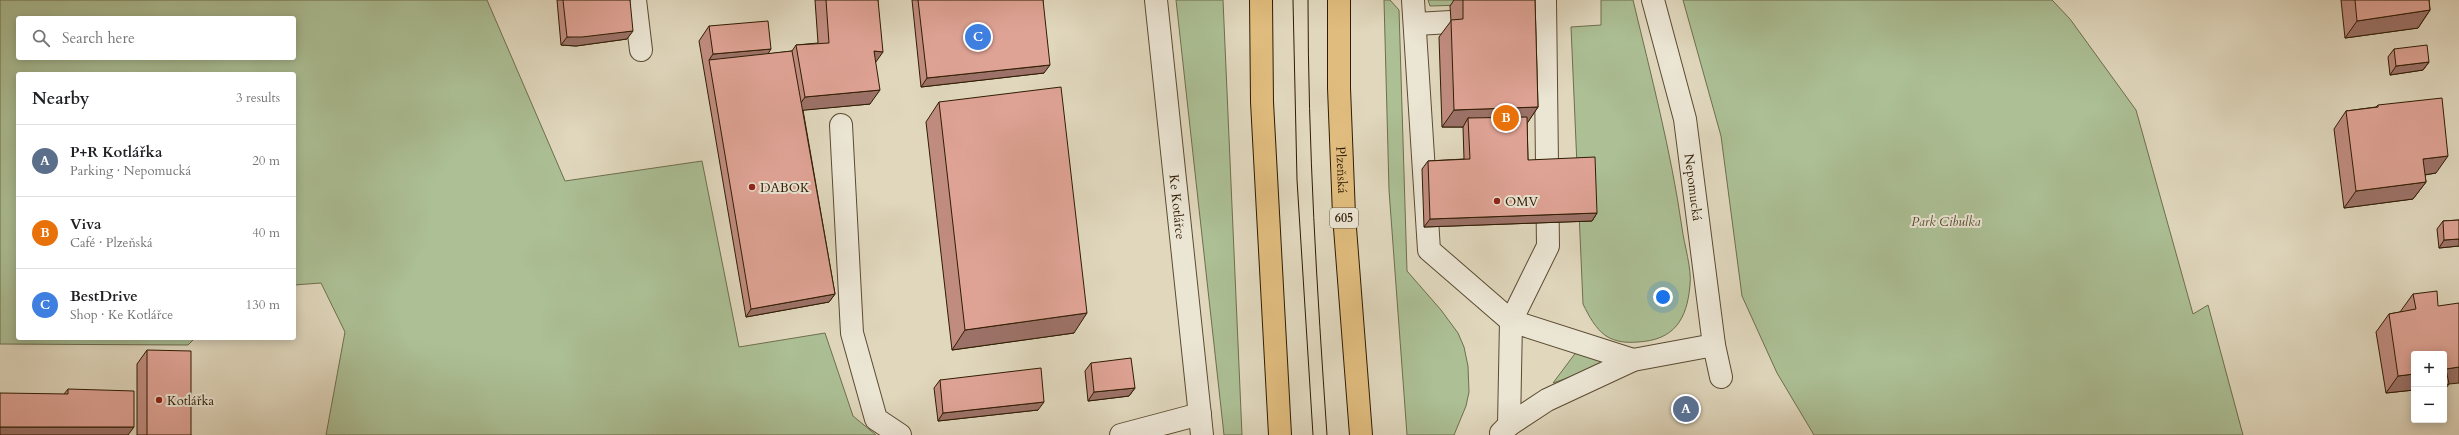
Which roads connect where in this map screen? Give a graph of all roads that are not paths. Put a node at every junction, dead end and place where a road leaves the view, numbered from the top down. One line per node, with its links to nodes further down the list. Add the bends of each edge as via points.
1 (635, 0): 11 (street)
2 (1156, 0): 17 (street, Ke Kotlářce)
3 (1261, 0): 21 (main road, via 1262,102)
4 (1339, 0): 22 (main road, Plzeňská / 605, via 1339,88 1344,215)
5 (1413, 0): 10 (street)
6 (1653, 0): 14 (street, Nepomucká, via 1685,120)
7 (1545, 9): 8 (street); 13 (street, via 1548,246)
8 (1522, 19)
9 (1451, 22): 10 (street)
10 (1416, 24): 13 (street, via 1430,250)
11 (641, 50)
12 (841, 125): 19 (street, via 852,333 876,419)
13 (1511, 321): 15 (street); 18 (street)
14 (1714, 345): 15 (street); 16 (street, Nepomucká)
15 (1633, 360): 18 (street, via 1547,400)
16 (1721, 377)
17 (1201, 425): 20 (street, Ke Kotlářce)
18 (1504, 430)
19 (900, 435)
20 (1121, 435)
21 (1280, 435)
22 (1361, 435)

